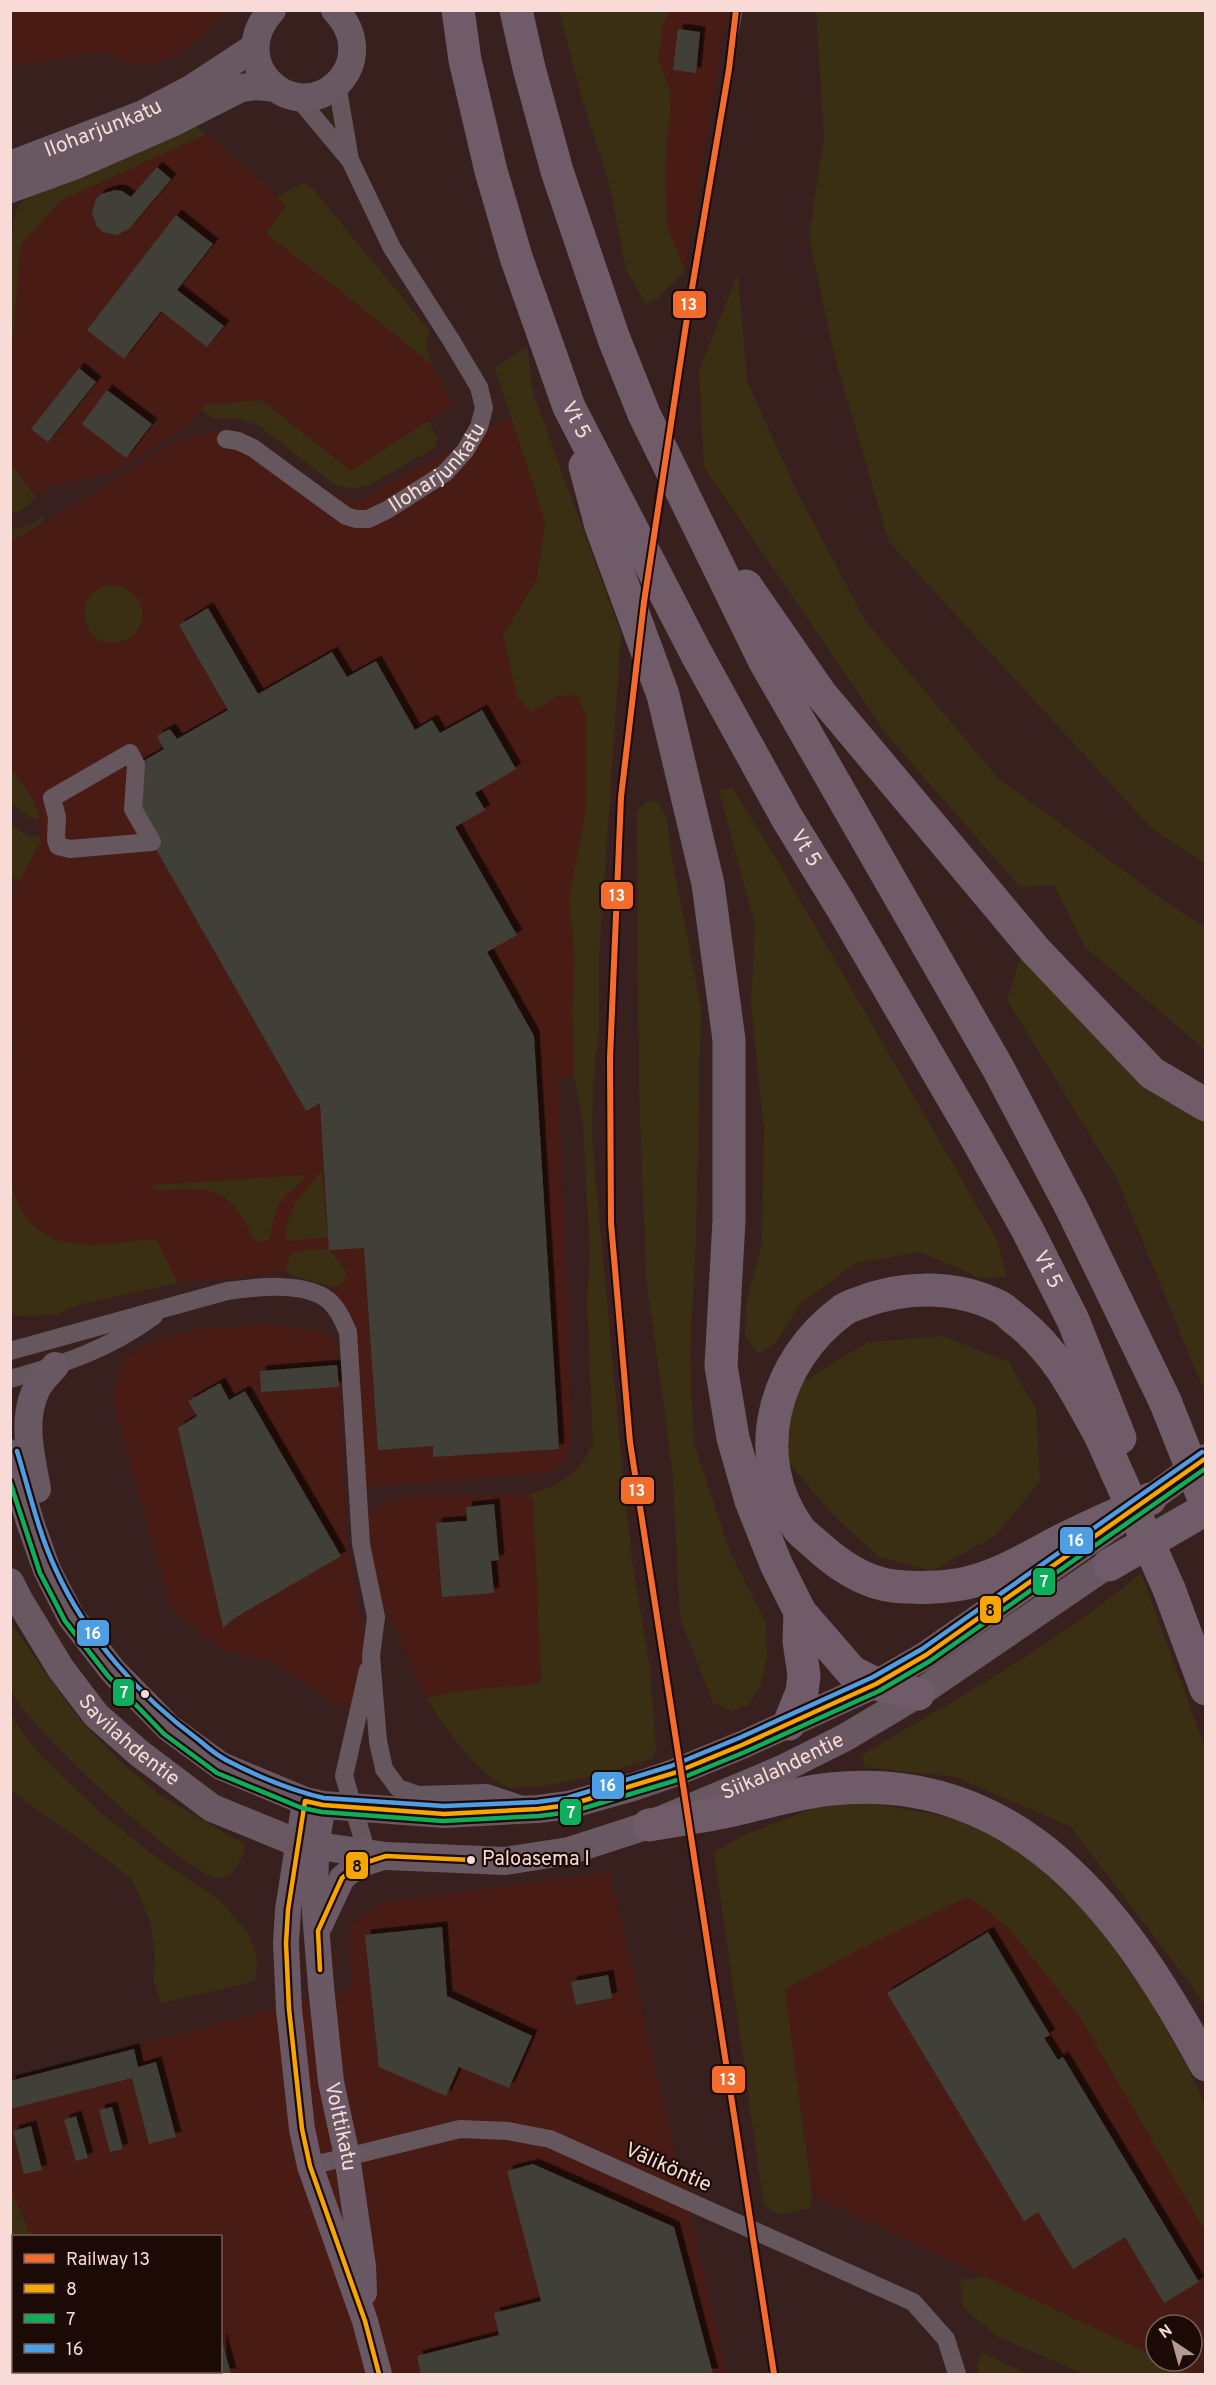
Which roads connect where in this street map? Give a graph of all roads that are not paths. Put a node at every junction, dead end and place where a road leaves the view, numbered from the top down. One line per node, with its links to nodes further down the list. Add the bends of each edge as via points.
1 (335, 10): 5 (main road, via 345,21 353,51 350,66)
2 (458, 10): 10 (highway, Vt 5, via 465,60 491,171 516,257)
3 (516, 10): 11 (highway, via 564,192)
4 (261, 23): 6 (main road, via 256,60 263,76); 8 (main road, Iloharjunkatu, via 191,88 143,114)
5 (337, 84): 6 (main road, via 320,94); 7 (street, Iloharjunkatu)
6 (286, 92): 7 (street, Iloharjunkatu); 9 (main road, Iloharjunkatu, via 257,86 241,88 172,123)
7 (350, 160): 12 (street, Iloharjunkatu, via 392,248 478,387 484,408 479,427 446,472 368,519 346,516 253,448)
8 (10, 165)
9 (10, 189)
10 (569, 407): 20 (highway, Vt 5, via 786,818 1027,1229 1073,1320); 32 (highway, via 601,526 663,695 708,884 729,1059 729,1220 721,1366 733,1438 751,1501)
11 (644, 414): 14 (highway, via 740,576 820,693 1036,951 1152,1073); 19 (highway, via 764,660 998,1068)
12 (226, 439)
13 (52, 798): 13 (street, via 58,846 152,842 133,809 136,765 130,753)
14 (1206, 1105)
15 (165, 1307): 16 (street); 17 (street, via 128,1334); 33 (street, via 227,1291 282,1287 311,1292 328,1300 340,1315 348,1332 361,1544 376,1617)
16 (10, 1351)
17 (55, 1366): 18 (street); 29 (main road, via 38,1386 29,1409 31,1460 50,1546)
18 (10, 1378)
19 (1169, 1399): 23 (highway); 26 (highway, bridge)
20 (1111, 1438): 25 (highway, via 1061,1366 1001,1308 960,1292 921,1290 881,1294 844,1309 814,1336 790,1371 775,1407 771,1441 783,1500 800,1530 842,1566 879,1584 926,1588 958,1585 1003,1570); 31 (highway, Vt 5)
21 (10, 1453): 29 (main road, Savilahdentie)
22 (1206, 1458): 25 (main road, Siikalahdentie)
23 (1206, 1466)
24 (1206, 1495): 28 (main road, Siikalahdentie)
25 (1150, 1499): 35 (main road, Siikalahdentie, via 926,1655)
26 (1206, 1504)
27 (1206, 1509): 28 (highway)
28 (1109, 1565): 37 (main road, Siikalahdentie)
29 (47, 1570): 39 (main road, Savilahdentie, via 71,1617 108,1665 169,1728 221,1766)
30 (10, 1582): 43 (main road, Savilahdentie, via 61,1668 96,1715 139,1753 212,1808)
31 (1174, 1587): 34 (highway, Vt 5); 36 (highway)
32 (800, 1612): 35 (highway, via 852,1672); 38 (highway, via 804,1675 802,1692)
33 (371, 1656): 40 (street, via 344,1776); 41 (street, via 378,1742 384,1769 398,1788 418,1795 488,1793)
34 (1206, 1665)
35 (876, 1684): 37 (highway); 38 (main road, Siikalahdentie)
36 (1206, 1689)
37 (918, 1694): 42 (main road, Siikalahdentie, via 782,1769)
38 (789, 1724): 41 (main road, Siikalahdentie, via 633,1787 570,1804)
39 (314, 1803): 40 (main road, Siikalahdentie); 43 (main road, Volttikatu)
40 (354, 1808): 41 (main road, Siikalahdentie, via 444,1814); 44 (street)
41 (533, 1809)
42 (649, 1825): 44 (main road, Siikalahdentie, via 569,1851 505,1861); 46 (highway, via 831,1788 917,1792 996,1818 1034,1841 1089,1891 1149,1969)
43 (307, 1844): 44 (main road, Siikalahdentie); 45 (main road, Volttikatu); 48 (main road, Volttikatu, via 288,1921 287,1978 302,2130)
44 (376, 1855): 45 (main road, Volttikatu, via 342,1878)
45 (318, 1931): 47 (main road, Volttikatu, via 331,2082)
46 (1206, 2065)
47 (347, 2156): 48 (street, Väliköntie); 49 (main road, Volttikatu, via 363,2266); 51 (street, Väliköntie, via 460,2129 508,2131 550,2139 913,2302 946,2339)
48 (310, 2166): 49 (main road, Volttikatu)
49 (365, 2321): 50 (main road, Volttikatu)
50 (379, 2374)
51 (957, 2374)

